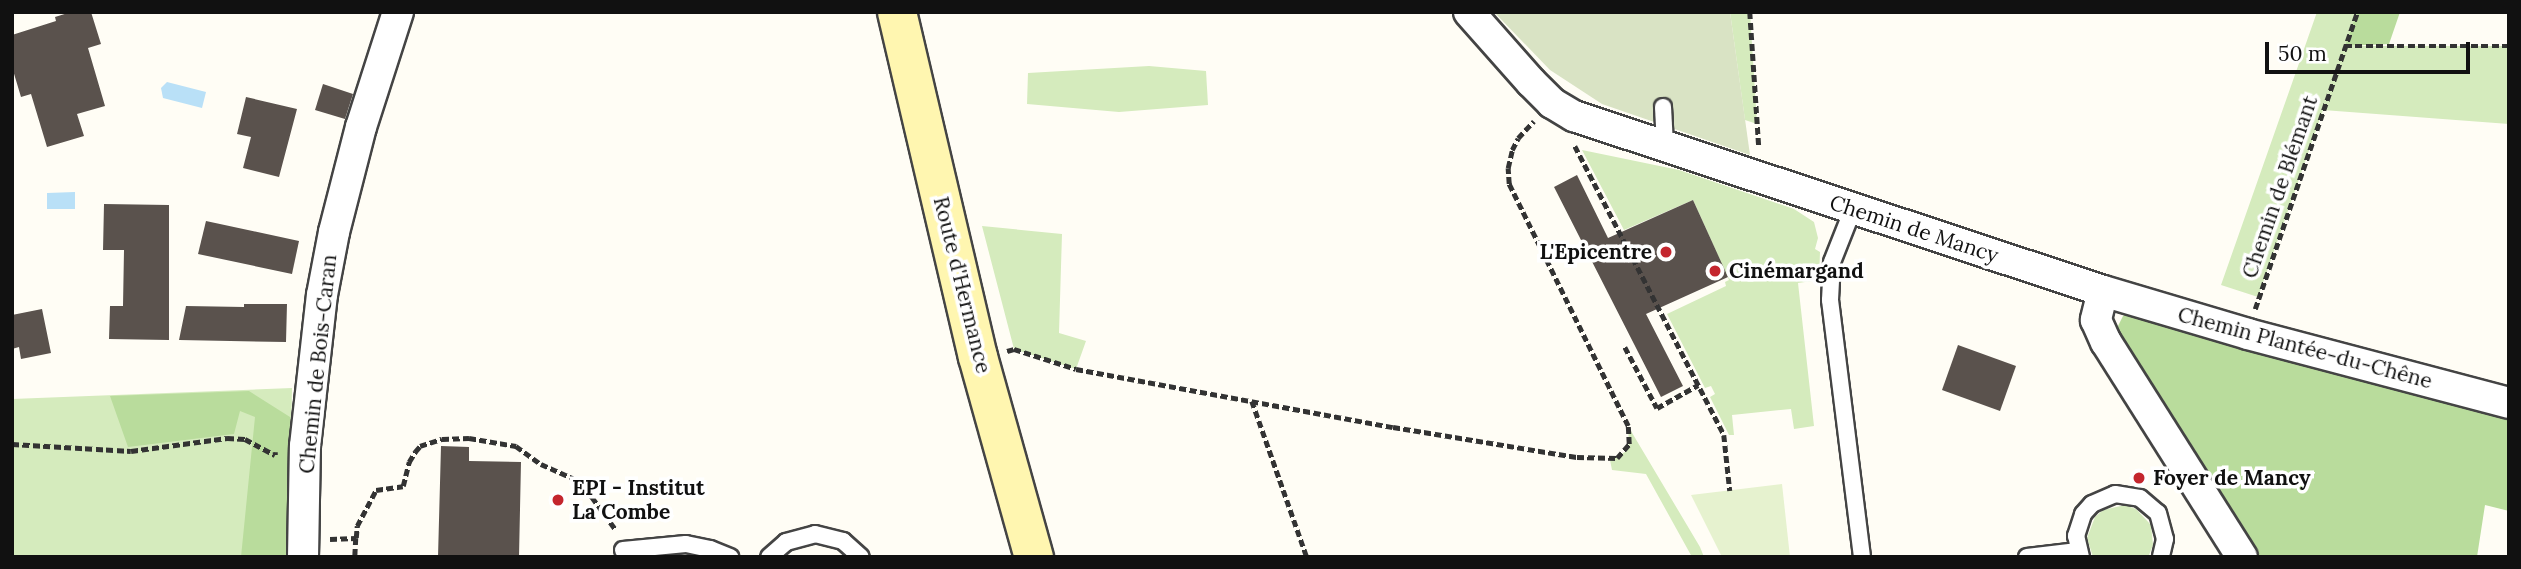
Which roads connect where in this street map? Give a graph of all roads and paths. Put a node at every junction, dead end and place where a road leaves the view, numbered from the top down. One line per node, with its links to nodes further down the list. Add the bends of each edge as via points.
1 (398, 12): 25 (street, Chemin de Bois-Caran, via 361,127 322,295 305,446)
2 (897, 12): 32 (main road, Route d'Hermance, via 978,357)
3 (1469, 12): 9 (street, Chemin de Mancy, via 1552,103)
4 (1750, 12): 12 (path)
5 (2357, 12): 6 (path, Chemin de Blémant)
6 (2345, 46): 7 (path); 15 (path, Chemin de Blémant)
7 (2509, 46)
8 (1663, 107): 11 (lane)
9 (1574, 117): 11 (street, Chemin de Mancy); 18 (path, via 1567,131)
10 (1518, 138): 19 (path, via 1508,168 1514,198 1628,426 1625,452 1610,460 1577,457)
11 (1665, 146): 12 (street, Chemin de Mancy)
12 (1762, 180): 13 (street, Chemin de Mancy)
13 (1853, 209): 14 (street, Chemin de Mancy); 34 (lane, via 1832,262 1830,300)
14 (2103, 291): 15 (street, Chemin Plantée-du-Chêne); 37 (street, via 2096,320 2106,342)
15 (2248, 334): 20 (street, Chemin Plantée-du-Chêne)
16 (1625, 347): 18 (path, via 1657,408)
17 (1043, 359): 19 (path)
18 (1698, 385): 23 (path, via 1728,447)
19 (1252, 401): 33 (path)
20 (2509, 403)
21 (12, 444): 22 (path, via 131,451 227,438 245,439 275,455)
22 (276, 444)
23 (1730, 491)
24 (356, 538): 25 (path); 26 (path, via 369,500 376,490 403,486 409,462 420,446 469,438 516,446 573,478 623,539); 28 (path)
25 (303, 548)
26 (623, 550): 29 (lane, via 686,544)
27 (2079, 554): 35 (lane); 36 (lane, via 2078,524 2092,504 2128,494 2158,513 2165,538)
28 (355, 557)
29 (730, 557)
30 (769, 557): 31 (lane, via 786,542 815,534 843,541)
31 (861, 557)
32 (1034, 557)
33 (1307, 557)
34 (1862, 557)
35 (2027, 557)
36 (2161, 557)
37 (2242, 557)

